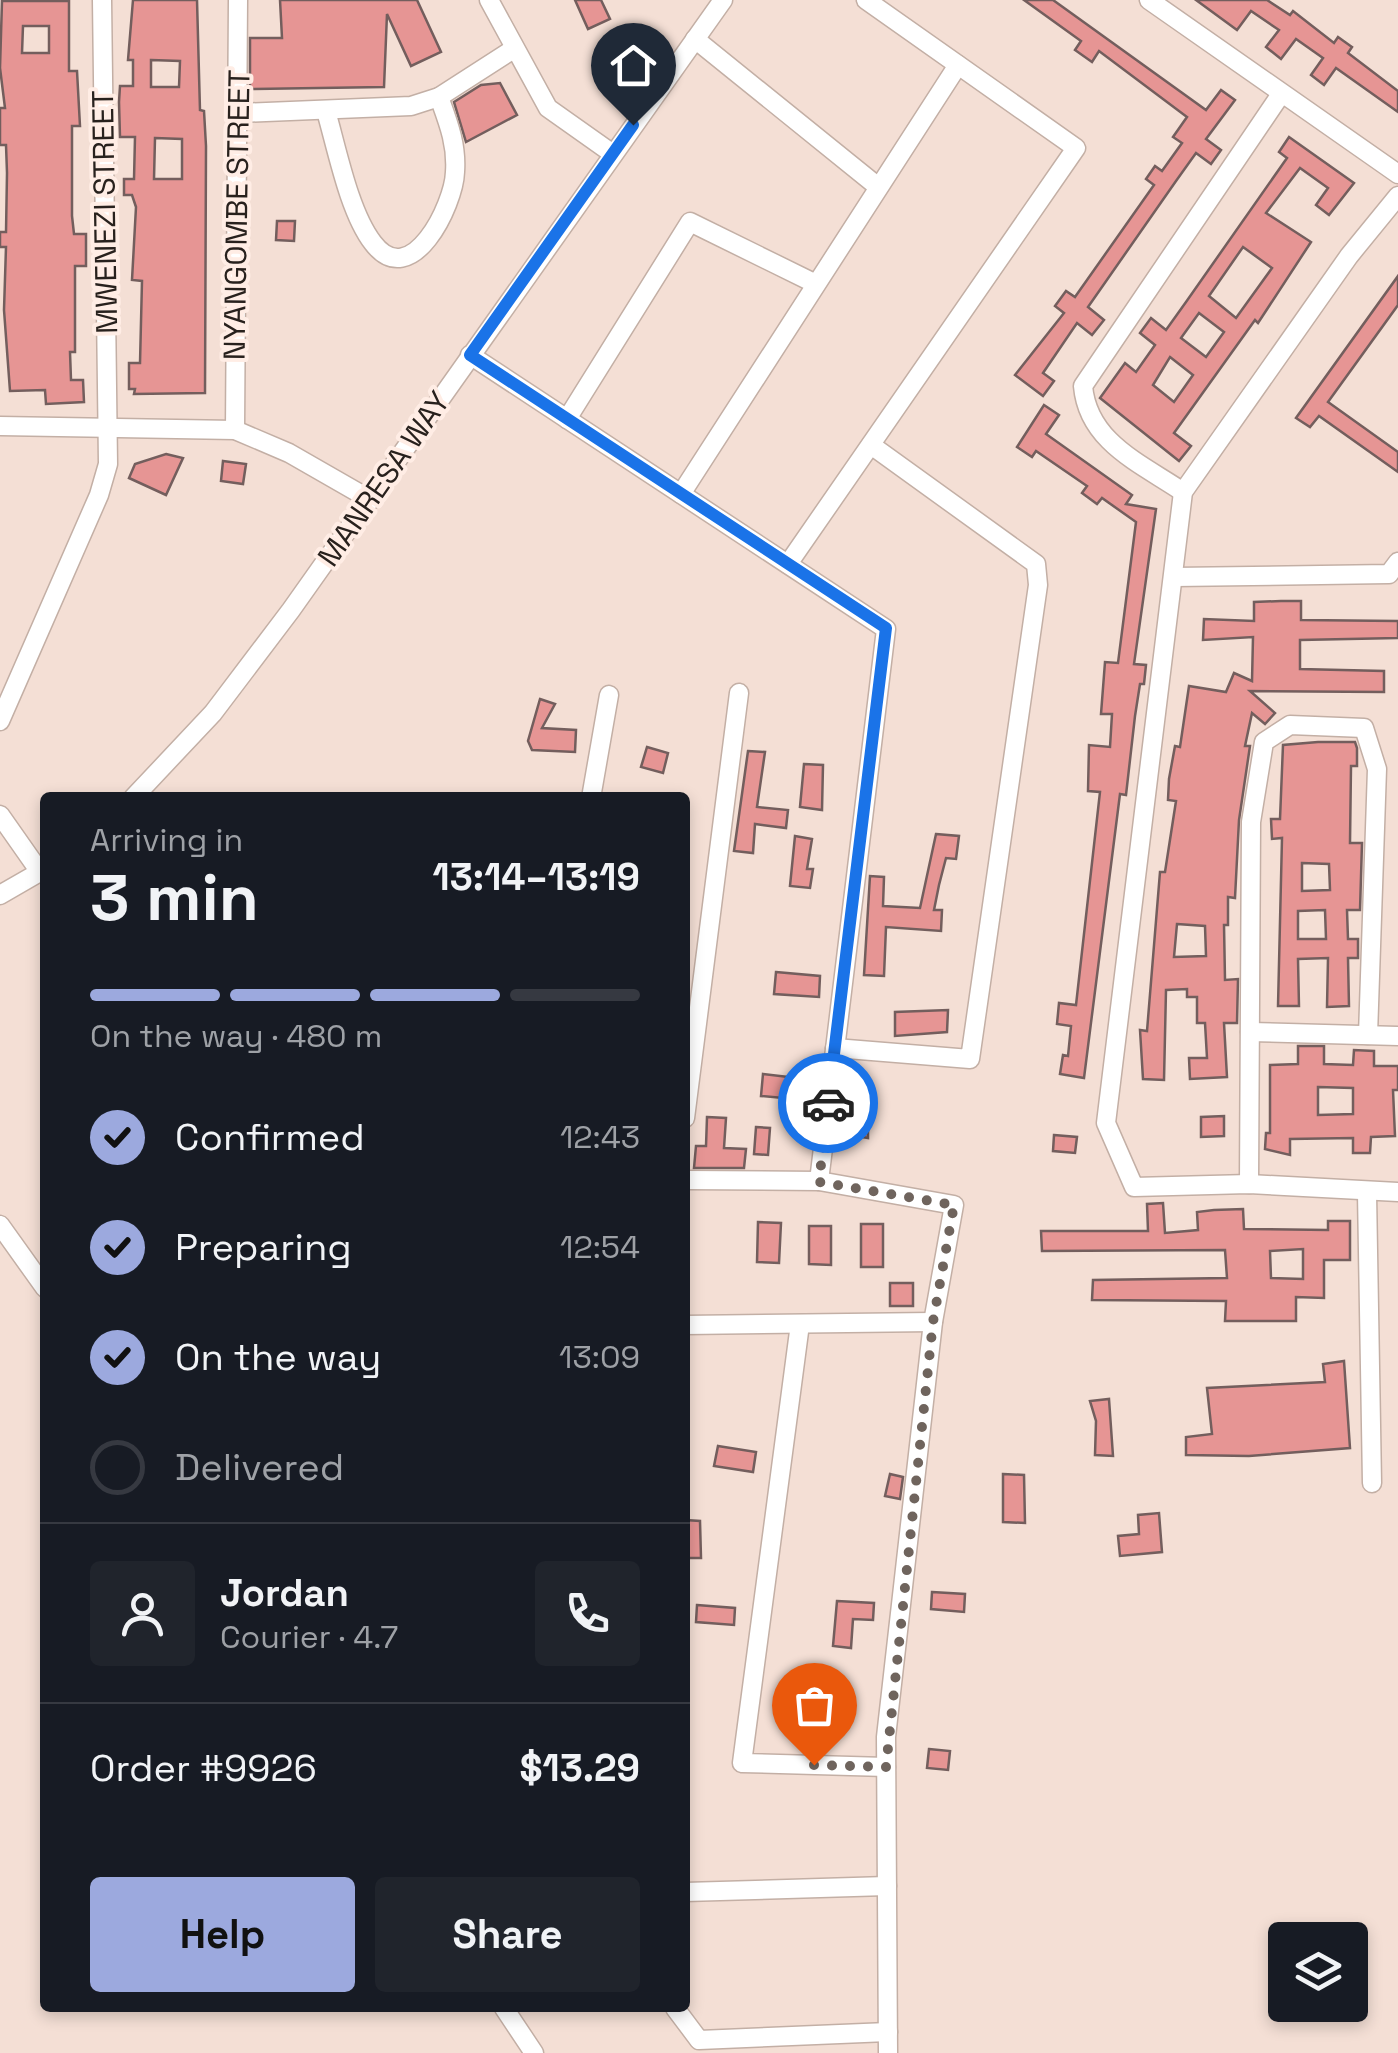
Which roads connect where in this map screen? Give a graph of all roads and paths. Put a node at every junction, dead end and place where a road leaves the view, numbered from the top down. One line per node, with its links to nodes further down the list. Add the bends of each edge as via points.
1 (102, 0): 21 (street, MWENEZI STREET)
2 (238, 0): 13 (street, NYANGOMBE STREET)
3 (489, 0): 8 (street)
4 (722, 0): 7 (street, MANRESA WAY)
5 (866, 0): 9 (street)
6 (1148, 0): 10 (street)
7 (695, 39): 14 (street, MANRESA WAY); 16 (street)
8 (512, 50): 11 (street); 14 (street, via 548,108)
9 (958, 65): 16 (street); 24 (street, via 1076,148)
10 (1282, 94): 15 (street); 25 (street, via 1083,386 1085,411 1097,431)
11 (439, 97): 12 (street, via 384,110); 12 (street, via 454,136 456,174 433,236 414,253 393,254 374,245)
12 (326, 111): 13 (street)
13 (240, 113): 23 (street, NYANGOMBE STREET)
14 (613, 154): 19 (street, MANRESA WAY)
15 (1398, 174)
16 (877, 186): 18 (street)
17 (1398, 196): 25 (street)
18 (814, 283): 20 (street, via 690,222); 26 (street)
19 (470, 355): 20 (street); 27 (street, MANRESA WAY)
20 (567, 418): 26 (street)
21 (110, 425): 22 (street); 23 (street); 33 (street, MWENEZI STREET, via 100,495)
22 (0, 426)
23 (235, 430): 27 (street)
24 (871, 446): 29 (street); 43 (street, via 1036,564 1038,585 970,1059)
25 (1183, 492): 30 (street)
26 (681, 494): 29 (street)
27 (371, 500): 34 (street, MANRESA WAY, via 213,713)
28 (1398, 562): 30 (street, via 1389,574)
29 (788, 564): 43 (street, via 886,628)
30 (1174, 577): 47 (street, via 1106,1122 1134,1187)
31 (739, 693): 44 (street)
32 (609, 695): 35 (street)
33 (0, 721)
34 (139, 792)
35 (593, 792)
36 (0, 814): 37 (street)
37 (40, 866)
38 (40, 872): 39 (street)
39 (0, 895)
40 (1250, 1032): 41 (street); 41 (street, via 1251,822 1264,742 1290,725 1364,728 1378,769); 47 (street)
41 (1368, 1035): 42 (street)
42 (1398, 1036)
43 (835, 1048): 46 (street)
44 (690, 1079)
45 (690, 1180): 46 (street)
46 (819, 1182): 52 (street, via 954,1205)
47 (1249, 1184): 49 (street)
48 (1398, 1192): 49 (street)
49 (1368, 1193): 55 (street)
50 (0, 1225): 51 (street)
51 (40, 1278)
52 (933, 1322): 53 (street); 56 (street)
53 (800, 1324): 54 (street); 56 (street, via 742,1762)
54 (690, 1325)
55 (1372, 1483)
56 (886, 1767): 57 (street)
57 (887, 1886): 58 (street); 61 (street)
58 (690, 1892)
59 (507, 2012): 62 (street)
60 (678, 2012): 61 (street, via 699,2040)
61 (888, 2032): 63 (street)
62 (534, 2053)
63 (888, 2053)

